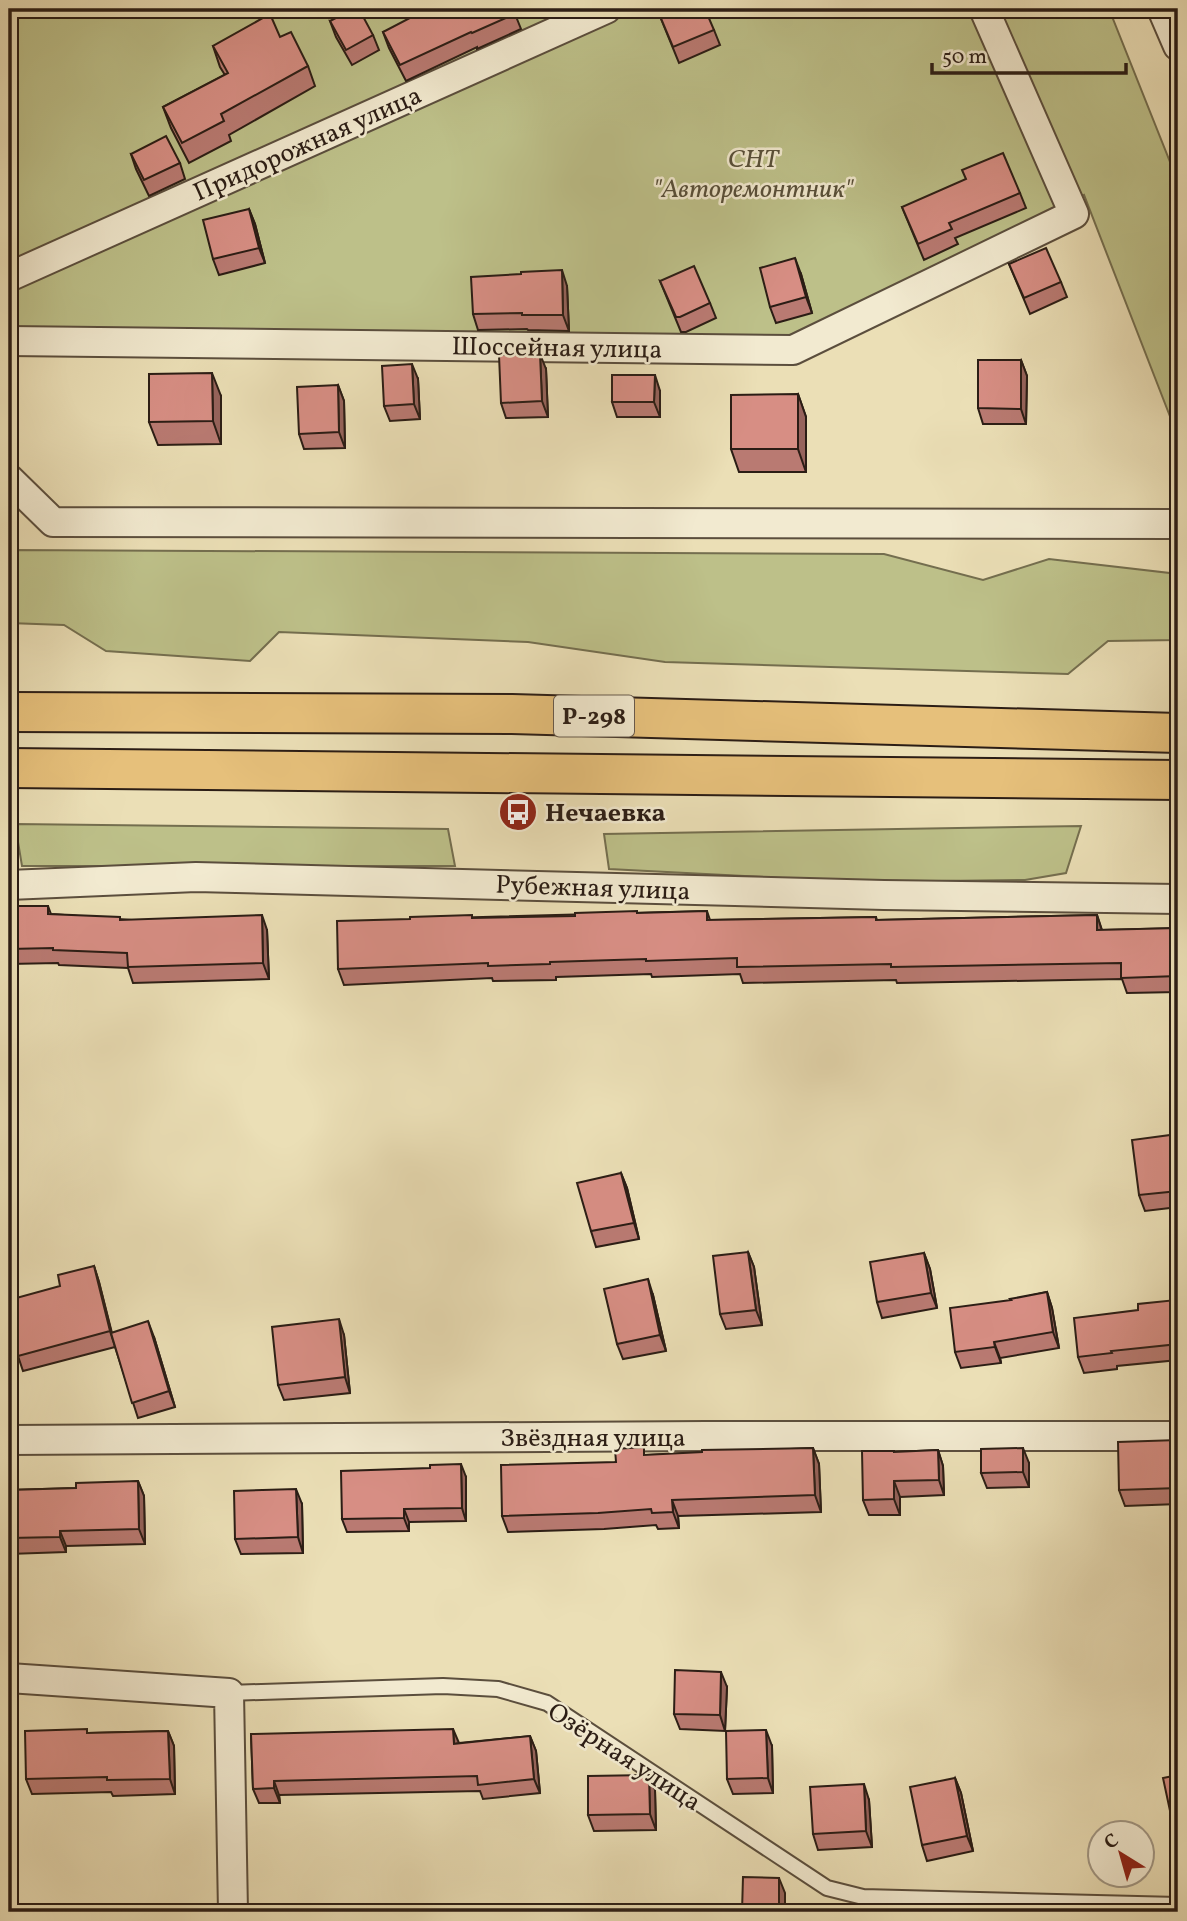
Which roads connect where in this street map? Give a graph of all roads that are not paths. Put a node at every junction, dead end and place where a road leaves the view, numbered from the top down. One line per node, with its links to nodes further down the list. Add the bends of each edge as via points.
1 (606, 9): 5 (street, Придорожная улица)
2 (984, 9): 6 (street, Шоссейная улица, via 1074,214 793,350)
3 (1162, 9): 4 (street)
4 (1178, 46)
5 (9, 277)
6 (9, 341)
7 (9, 479): 8 (street, via 53,522)
8 (1178, 524)
9 (9, 712): 10 (highway, Р-298, via 512,714)
10 (1178, 733)
11 (9, 768): 12 (highway, Р-298)
12 (1178, 780)
13 (9, 885): 14 (street, Рубежная улица, via 196,877)
14 (1178, 899)
15 (1178, 1436): 16 (street, Звёздная улица)
16 (9, 1440)
17 (9, 1678): 18 (street, Озёрная улица)
18 (229, 1693): 19 (lane, Озёрная улица, via 443,1686 498,1689 547,1703 827,1888 863,1896); 20 (street)
19 (1178, 1905)
20 (233, 1912)

